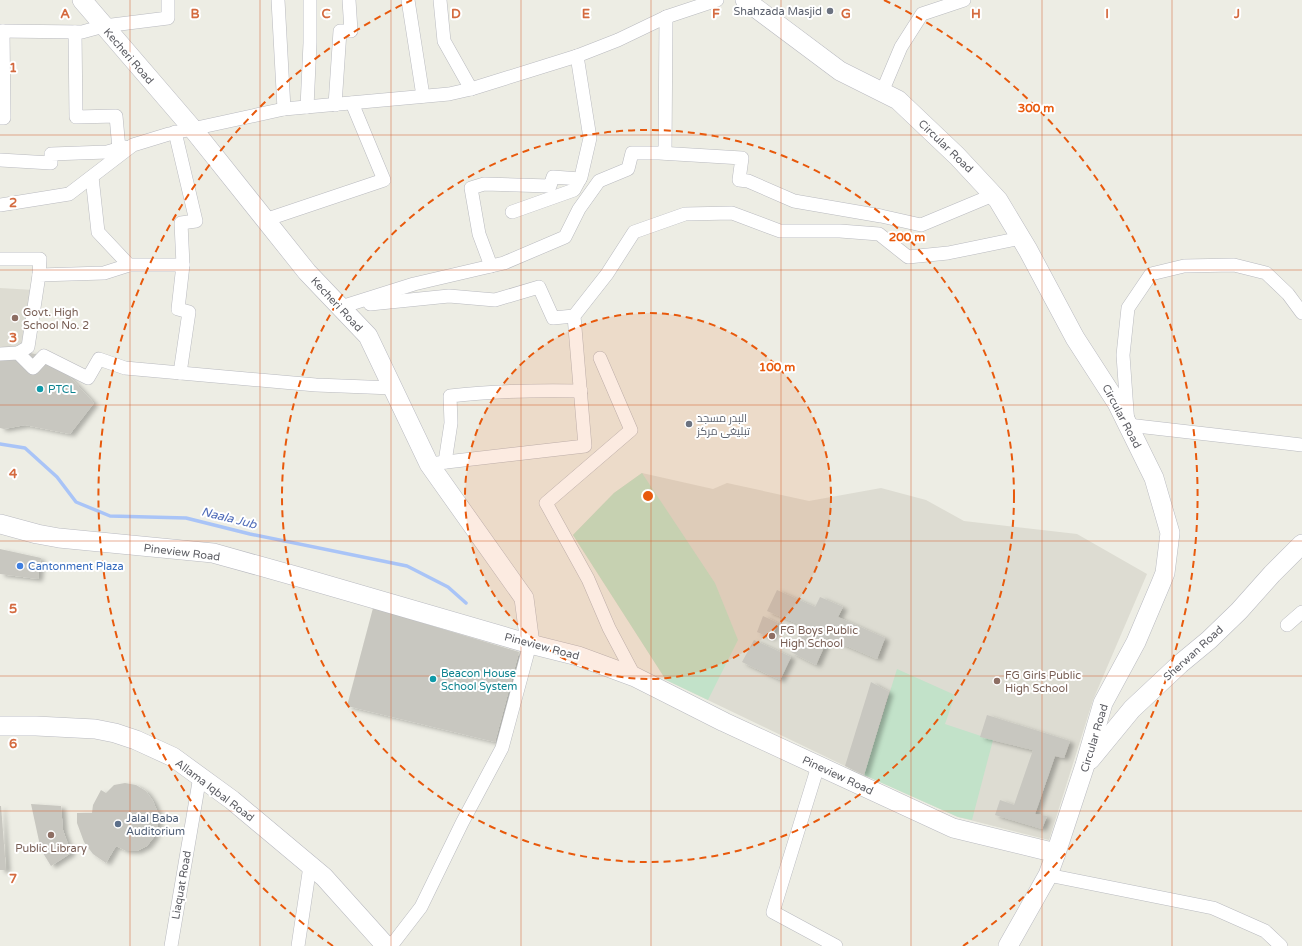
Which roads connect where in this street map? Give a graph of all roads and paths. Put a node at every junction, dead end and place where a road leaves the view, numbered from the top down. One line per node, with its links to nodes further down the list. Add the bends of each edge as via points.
1 (82, 0): 12 (street, Kecheri Road)
2 (168, 0): 12 (street, via 168,18)
3 (278, 0): 22 (street)
4 (310, 0): 21 (street)
5 (349, 0): 20 (street, via 351,31 340,31)
6 (408, 0): 18 (street)
7 (440, 0): 16 (street, via 444,41)
8 (717, 0): 11 (street)
9 (745, 0): 17 (street, Circular Road, via 840,71)
10 (964, 0): 17 (street, via 922,14 901,47)
11 (666, 17): 15 (street); 27 (street)
12 (104, 26): 14 (street); 24 (street, Kecheri Road)
13 (2, 31): 14 (street); 23 (street, via 4,118)
14 (75, 32): 26 (street, via 76,117 116,116)
15 (577, 56): 16 (street); 30 (street, via 590,138)
16 (471, 89): 18 (street)
17 (882, 92): 31 (street, Circular Road, via 898,100 957,156)
18 (423, 96): 19 (street)
19 (352, 103): 20 (street); 34 (street, via 384,180)
20 (335, 105): 21 (street)
21 (307, 107): 22 (street)
22 (284, 109): 24 (street)
23 (0, 118)
24 (184, 130): 25 (street); 34 (street, Kecheri Road); 38 (street, via 196,221 181,222)
25 (133, 145): 26 (street); 29 (street)
26 (118, 149): 28 (street, via 107,152 51,154 51,163)
27 (665, 153): 31 (street, via 742,158 739,180 748,180 794,201 921,225); 39 (street, via 632,153 628,169 599,181 579,209 566,237)
28 (0, 160)
29 (92, 177): 32 (street, via 69,194); 37 (street, via 98,232)
30 (580, 179): 33 (street, via 574,190); 39 (street, via 552,177 550,186 484,184 471,188 479,234)
31 (993, 195): 35 (street, Circular Road)
32 (0, 205)
33 (512, 212)
34 (265, 220): 41 (street, Kecheri Road, via 307,272)
35 (1021, 238): 43 (street, via 948,253 908,257 879,234 780,231 732,213 685,214 634,232 607,274); 50 (street, Circular Road, via 1075,338 1117,403)
36 (0, 259): 40 (street, via 40,259)
37 (129, 265): 38 (street); 40 (street, via 104,273)
38 (183, 265): 47 (street, via 178,309 189,312)
39 (491, 266): 41 (street, via 414,284)
40 (39, 275): 44 (street, via 28,347)
41 (341, 307): 43 (street, via 449,296 495,300 539,287 553,318); 48 (street, Kecheri Road, via 368,336)
42 (1302, 314): 50 (street, via 1288,294 1266,273 1227,265 1184,266 1151,274 1128,308 1123,355)
43 (574, 316): 49 (street)
44 (18, 353): 45 (street); 47 (street, via 33,368 44,356 88,378 99,358 125,368)
45 (0, 354)
46 (600, 358): 58 (street, via 631,430 546,503 588,579)
47 (180, 373): 48 (street, via 316,385)
48 (393, 388): 52 (street, Kecheri Road)
49 (581, 391): 52 (street, via 480,392 450,396 451,423); 52 (street, via 585,446)
50 (1128, 425): 51 (street); 60 (street, Circular Road, via 1154,478 1170,532 1165,573 1136,642 1103,703)
51 (1302, 445)
52 (437, 463): 57 (street, Kecheri Road, via 524,598)
53 (0, 524): 57 (street, Pineview Road, via 59,538 213,554)
54 (1302, 544): 60 (street, Sherwan Road, via 1239,611 1132,709)
55 (1302, 612): 56 (street)
56 (1287, 624)
57 (530, 644): 58 (street, Pineview Road, via 578,656); 69 (street, via 502,748 421,907)
58 (635, 677): 61 (street, Pineview Road)
59 (0, 726): 62 (street, Allama Iqbal Road, via 87,728 115,732 173,757)
60 (1086, 765): 63 (street, Circular Road)
61 (818, 766): 63 (street, Pineview Road, via 953,828); 70 (street, via 773,912)
62 (200, 776): 64 (street, Allama Iqbal Road); 66 (street, Liaquat Road)
63 (1056, 853): 65 (street, Circular Road)
64 (310, 866): 67 (street); 68 (street, Allama Iqbal Road)
65 (1048, 875): 71 (street, Circular Road); 72 (street, via 1213,908 1266,931)
66 (171, 946)
67 (298, 946)
68 (386, 946)
69 (391, 946)
70 (836, 946)
71 (1008, 946)
72 (1281, 946)

